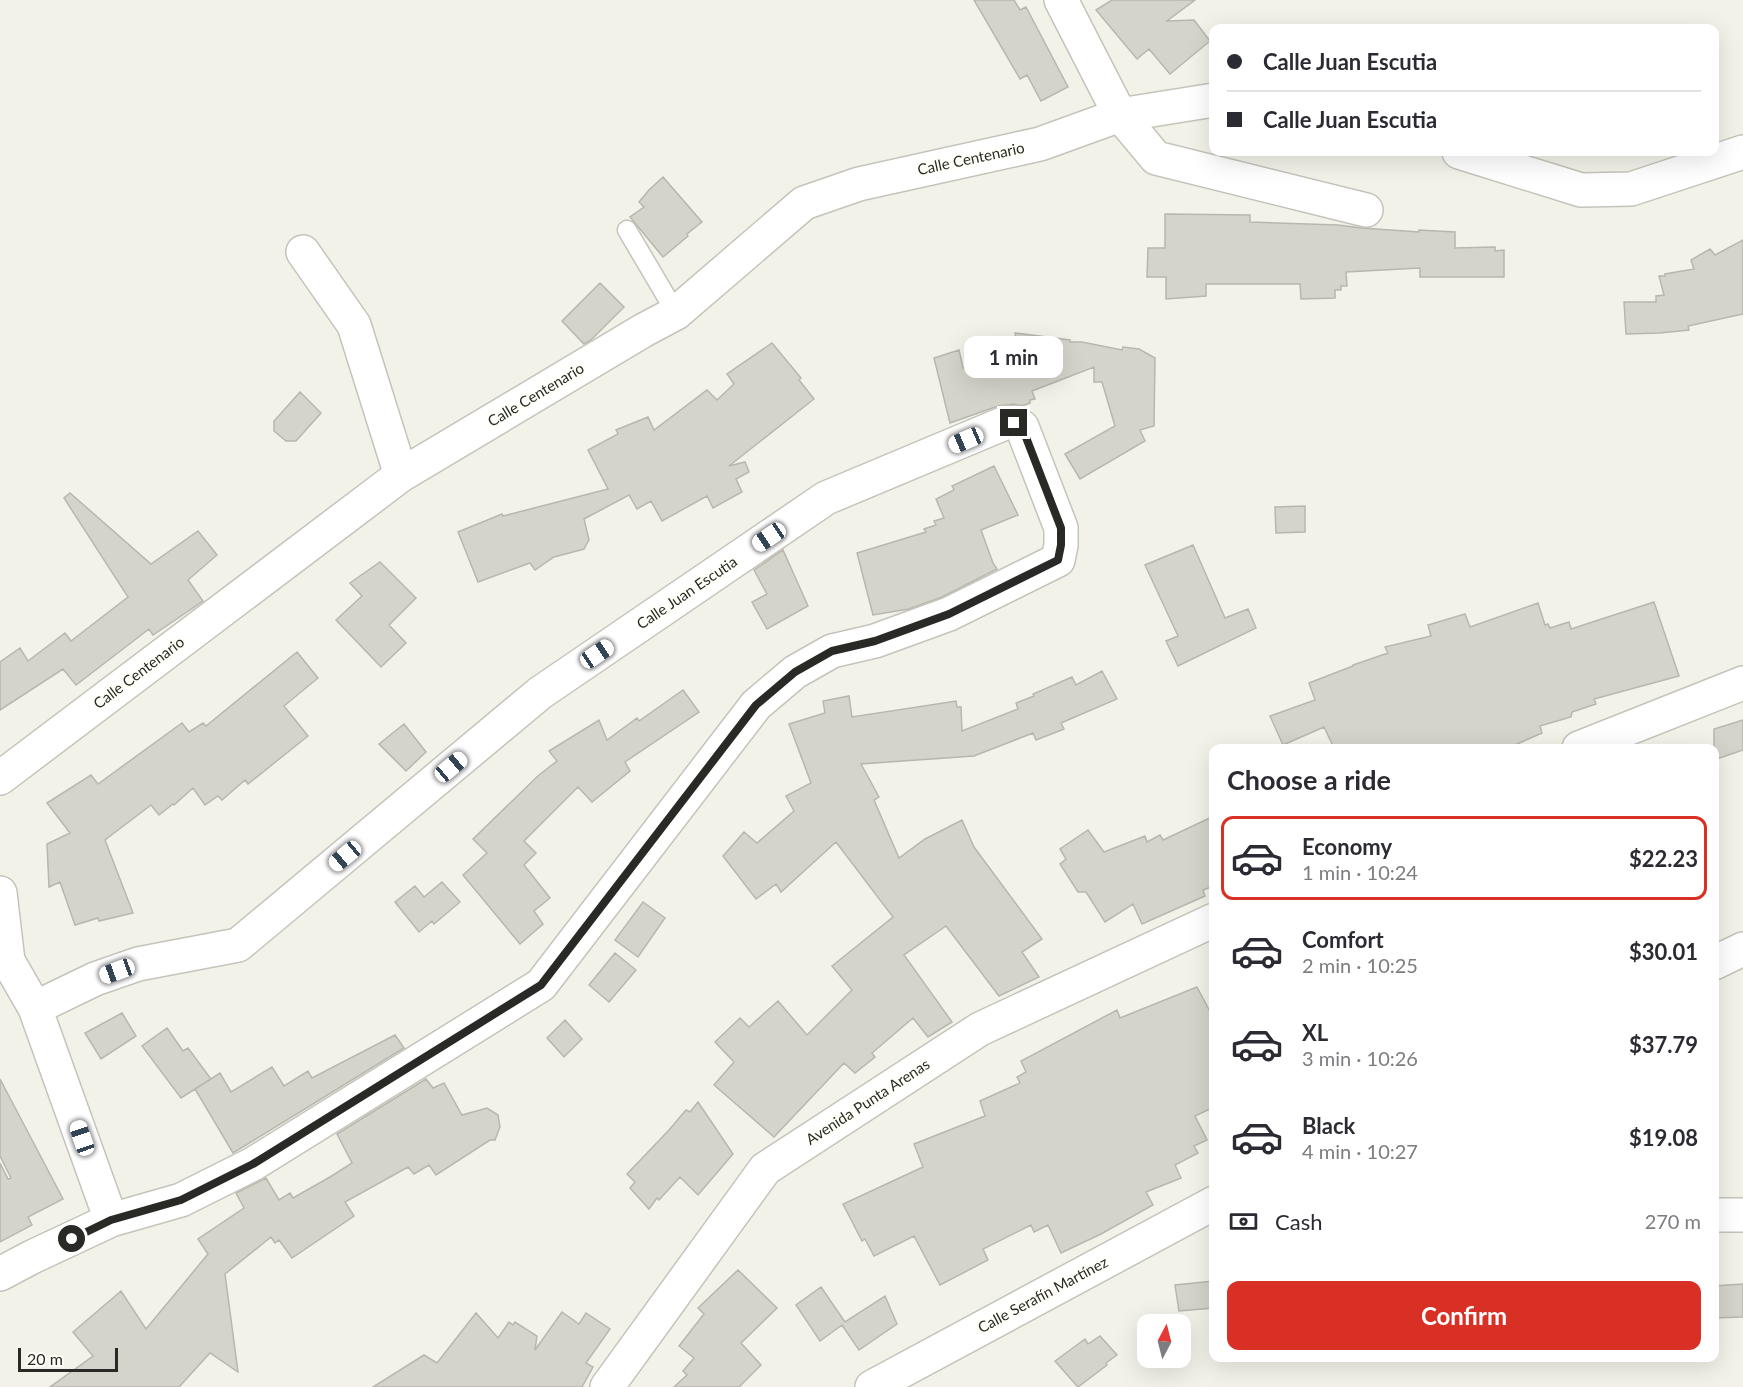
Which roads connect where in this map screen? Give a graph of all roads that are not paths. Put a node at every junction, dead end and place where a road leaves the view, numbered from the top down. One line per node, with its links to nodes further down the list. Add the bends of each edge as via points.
1 (1061, 0): 3 (street)
2 (1209, 101): 3 (street, Calle Centenario)
3 (1120, 115): 6 (street, via 1156,158); 9 (street, Calle Centenario, via 1040,144 859,184 804,203)
4 (1743, 152): 5 (street, via 1631,189 1581,190)
5 (1472, 156)
6 (1366, 210)
7 (627, 230): 9 (lane)
8 (303, 252): 10 (street, via 354,325)
9 (676, 313): 10 (street, Calle Centenario)
10 (401, 475): 13 (street, Calle Centenario)
11 (1743, 683): 12 (street)
12 (1595, 744)
13 (0, 778)
14 (0, 893): 18 (street, via 8,961)
15 (1209, 922): 24 (street, Avenida Punta Arenas, via 980,1029 765,1170)
16 (1743, 949): 17 (street)
17 (1719, 961)
18 (35, 1008): 22 (street); 22 (street, Calle Juan Escutia, via 95,979 138,964 238,945 540,693 826,498 1005,423 1022,427 1061,528 1058,560 949,614 875,641 832,651 795,672 756,705 541,985 253,1164 181,1200)
19 (1209, 1206): 25 (street, Calle Serafín Martínez)
20 (1719, 1215): 21 (street)
21 (1743, 1215)
22 (111, 1220): 23 (street, Calle Juan Escutia)
23 (0, 1274)
24 (607, 1387)
25 (872, 1387)

